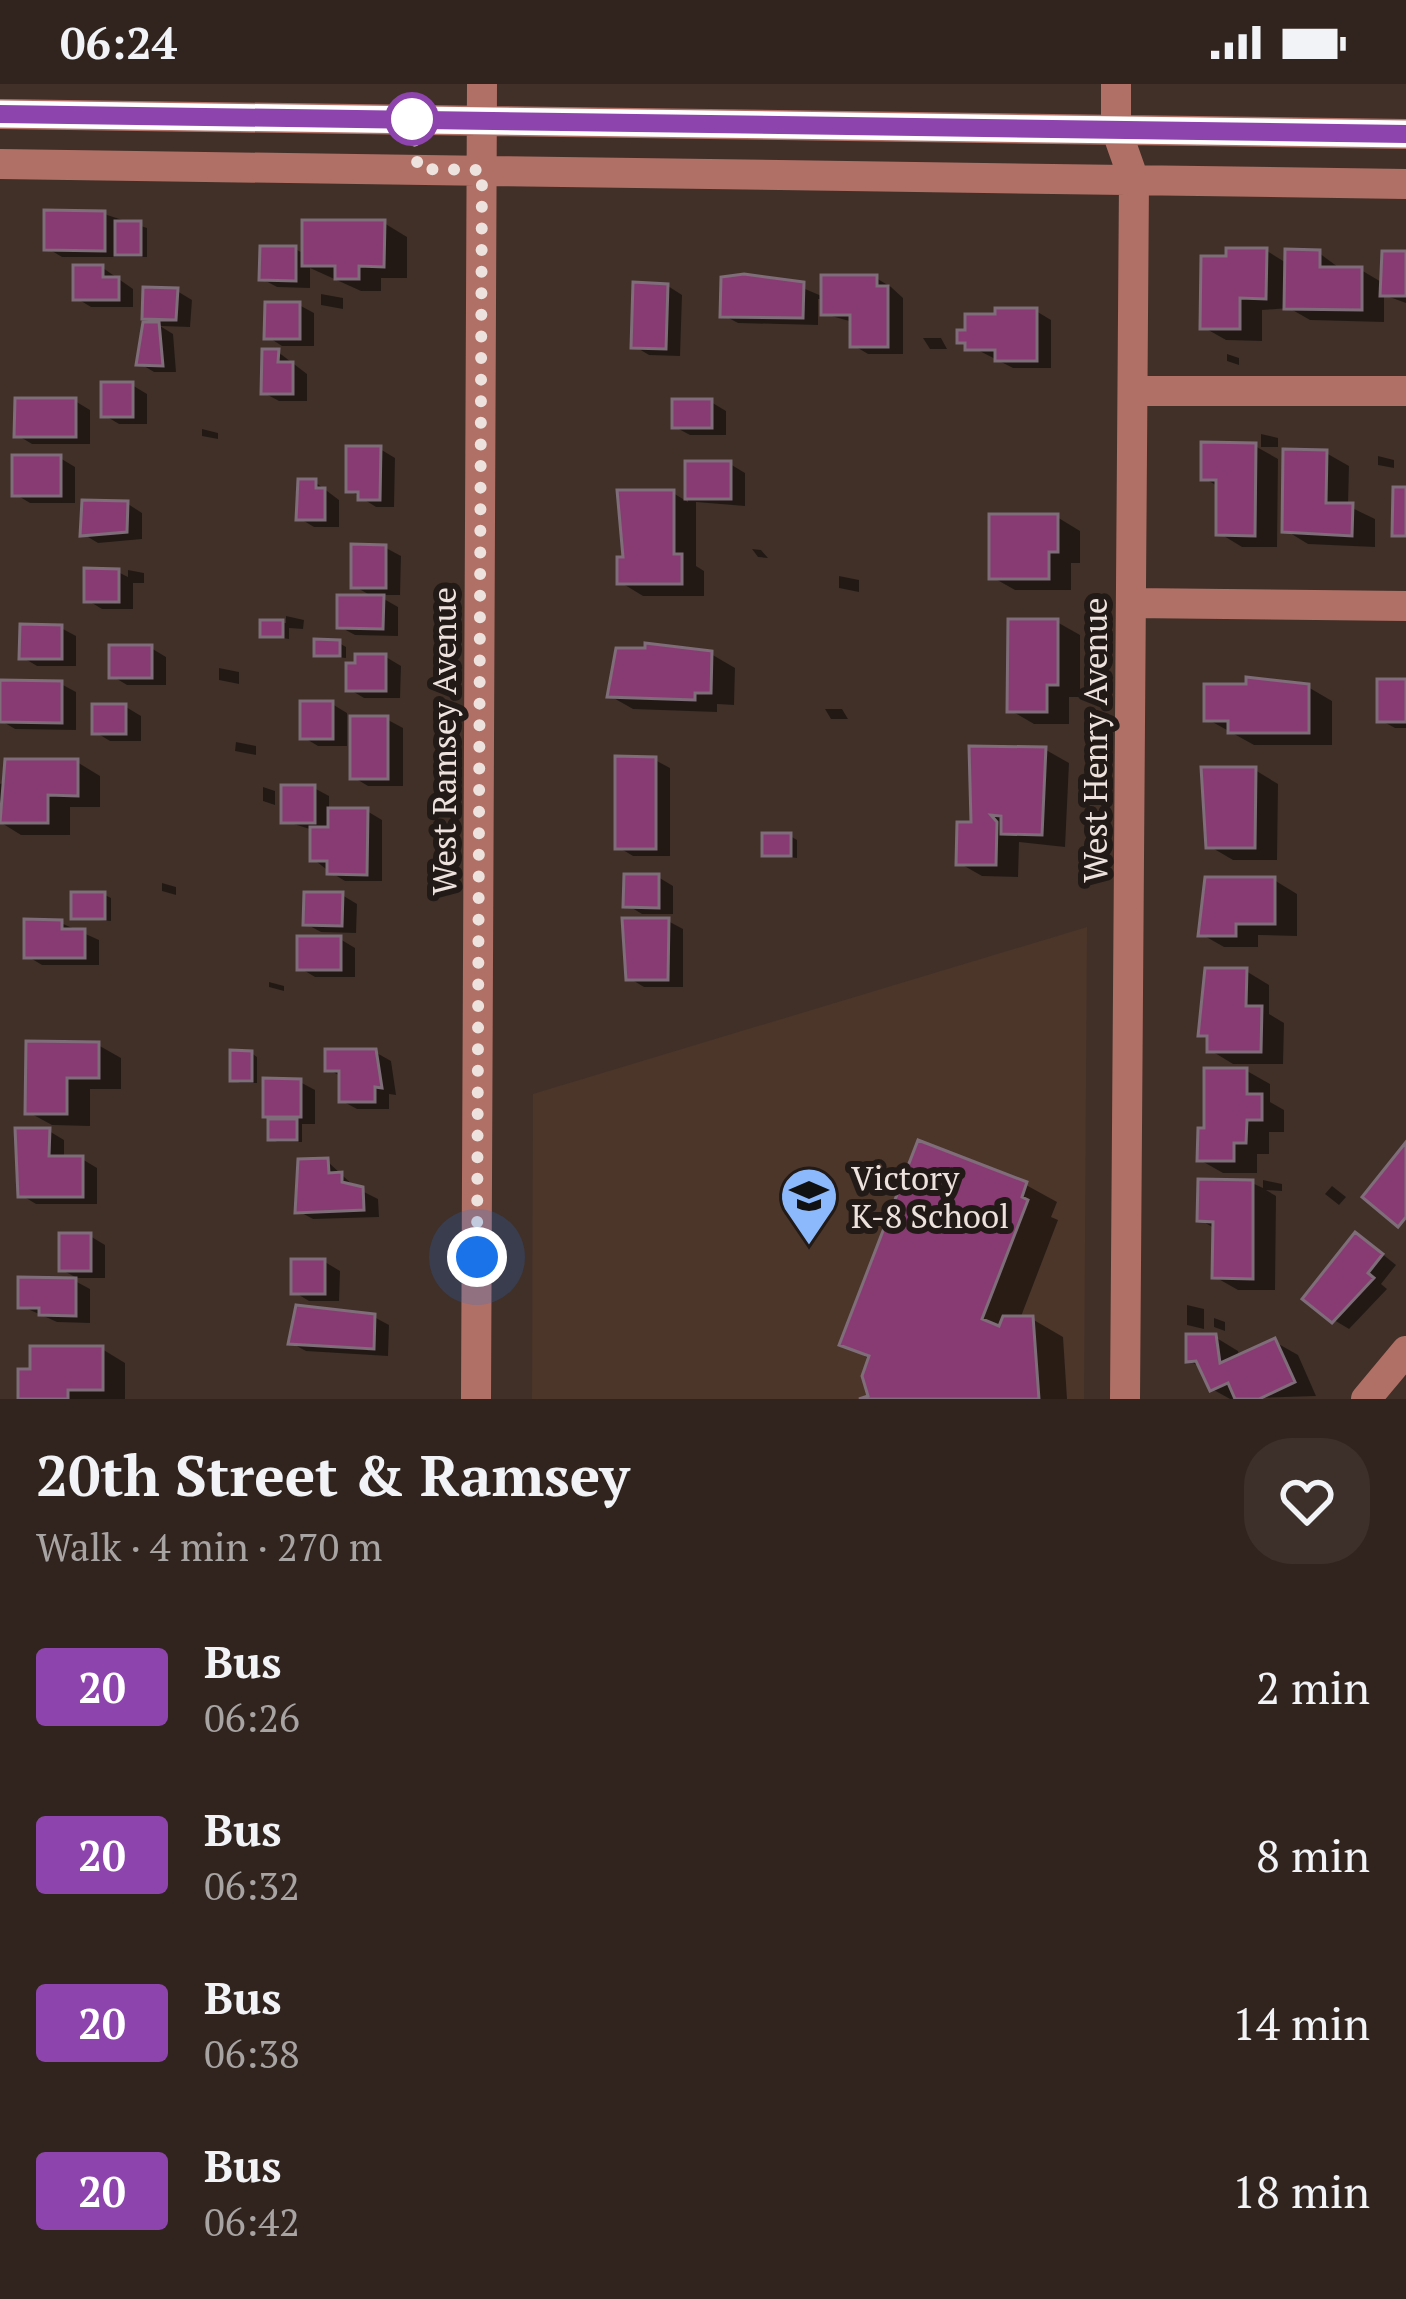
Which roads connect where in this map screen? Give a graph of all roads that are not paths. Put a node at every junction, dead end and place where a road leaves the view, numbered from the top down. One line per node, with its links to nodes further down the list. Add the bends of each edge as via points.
1 (482, 84): 5 (street, West Ramsey Avenue)
2 (1116, 84): 7 (street, West Henry Avenue)
3 (0, 114): 4 (street)
4 (272, 117): 5 (street); 10 (street)
5 (482, 121): 6 (street); 11 (street, West Ramsey Avenue)
6 (691, 124): 7 (street); 12 (street)
7 (1116, 129): 8 (street); 13 (street, West Henry Avenue)
8 (1406, 134)
9 (0, 164): 10 (street)
10 (272, 167): 11 (street)
11 (482, 170): 12 (street); 20 (street, West Ramsey Avenue)
12 (691, 173): 13 (street)
13 (1134, 180): 14 (street); 15 (street, West Henry Avenue)
14 (1406, 184)
15 (1133, 391): 16 (street); 17 (street, West Henry Avenue)
16 (1406, 391)
17 (1132, 602): 18 (street); 21 (street, West Henry Avenue)
18 (1406, 606)
19 (1406, 1351): 22 (street)
20 (476, 1399)
21 (1125, 1399)
22 (1366, 1399)

